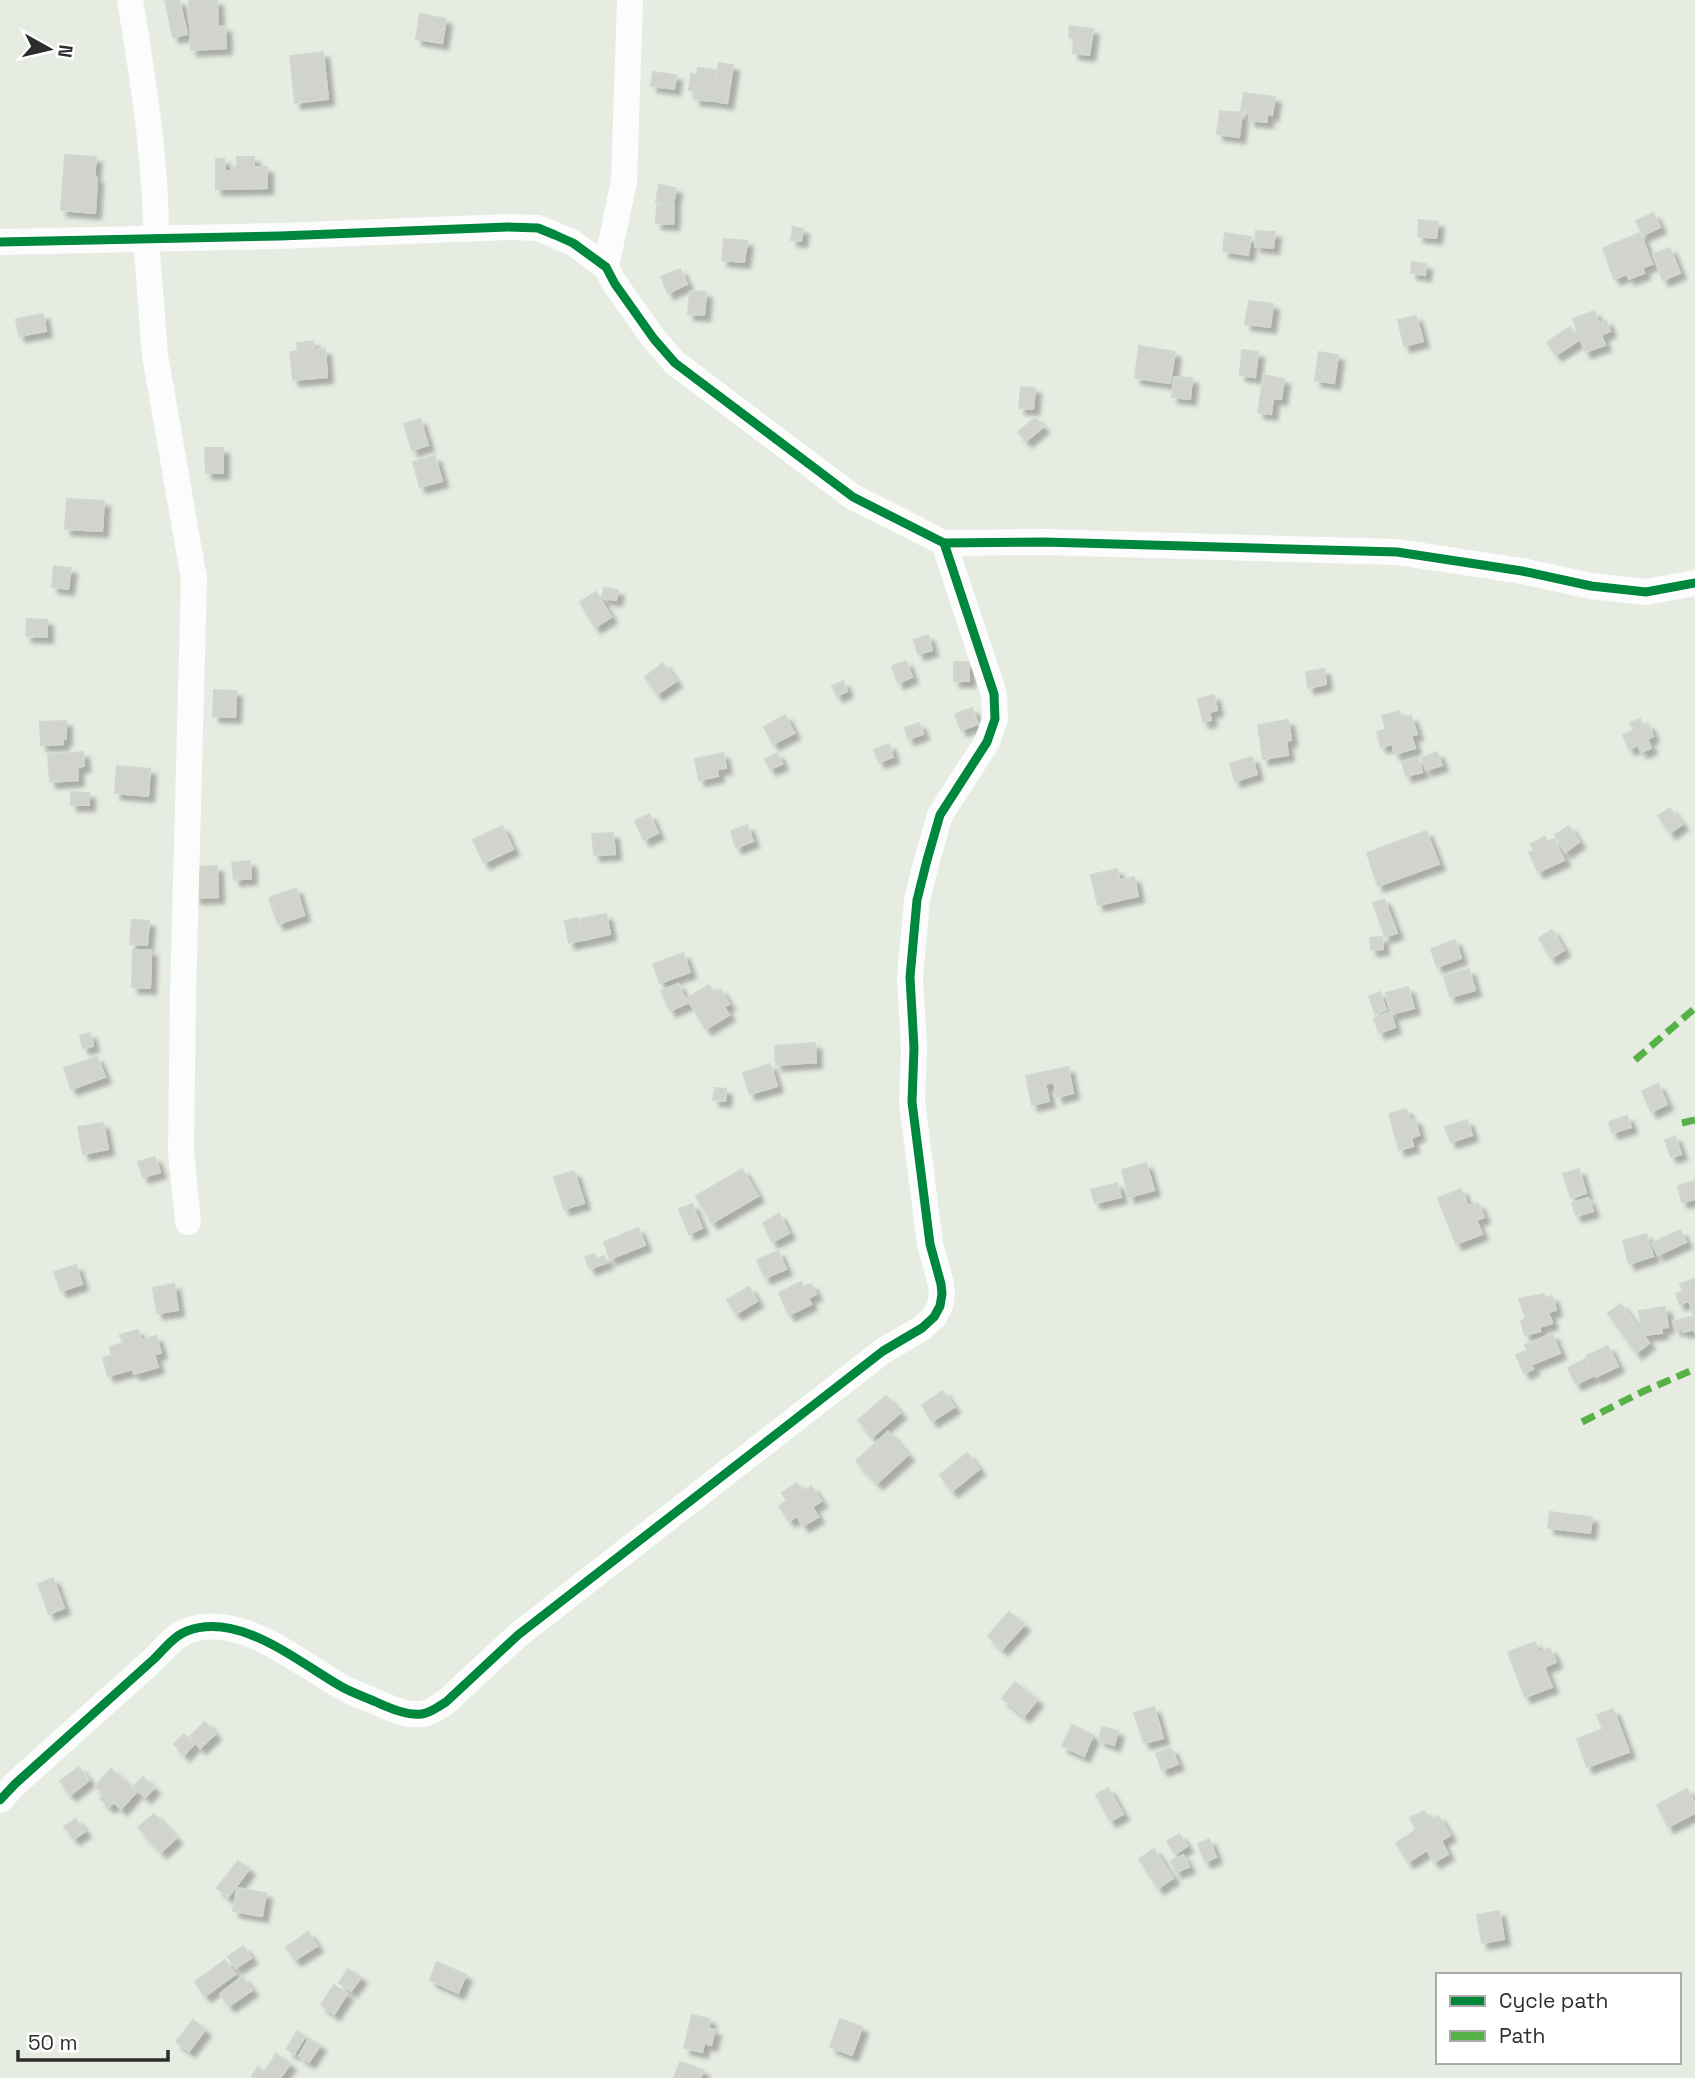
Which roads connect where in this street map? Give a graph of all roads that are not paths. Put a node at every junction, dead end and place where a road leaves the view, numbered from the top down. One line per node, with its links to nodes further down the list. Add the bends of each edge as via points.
1 (130, 0): 3 (street, via 156,188)
2 (630, 0): 5 (street, via 624,181)
3 (151, 239): 4 (street); 5 (street, via 538,228 573,243); 8 (street, via 155,355 194,579 181,1152)
4 (0, 242)
5 (606, 267): 6 (street, via 675,363 853,497)
6 (944, 543): 7 (street, via 1397,552 1646,593); 9 (street, via 994,694 995,719 987,742 940,815 917,900 910,977 912,1102 930,1244 942,1284 934,1317 883,1351 518,1635 434,1710 422,1714 399,1711 345,1689 248,1634 201,1627 171,1642)
7 (1695, 583)
8 (188, 1222)
9 (0, 1800)

